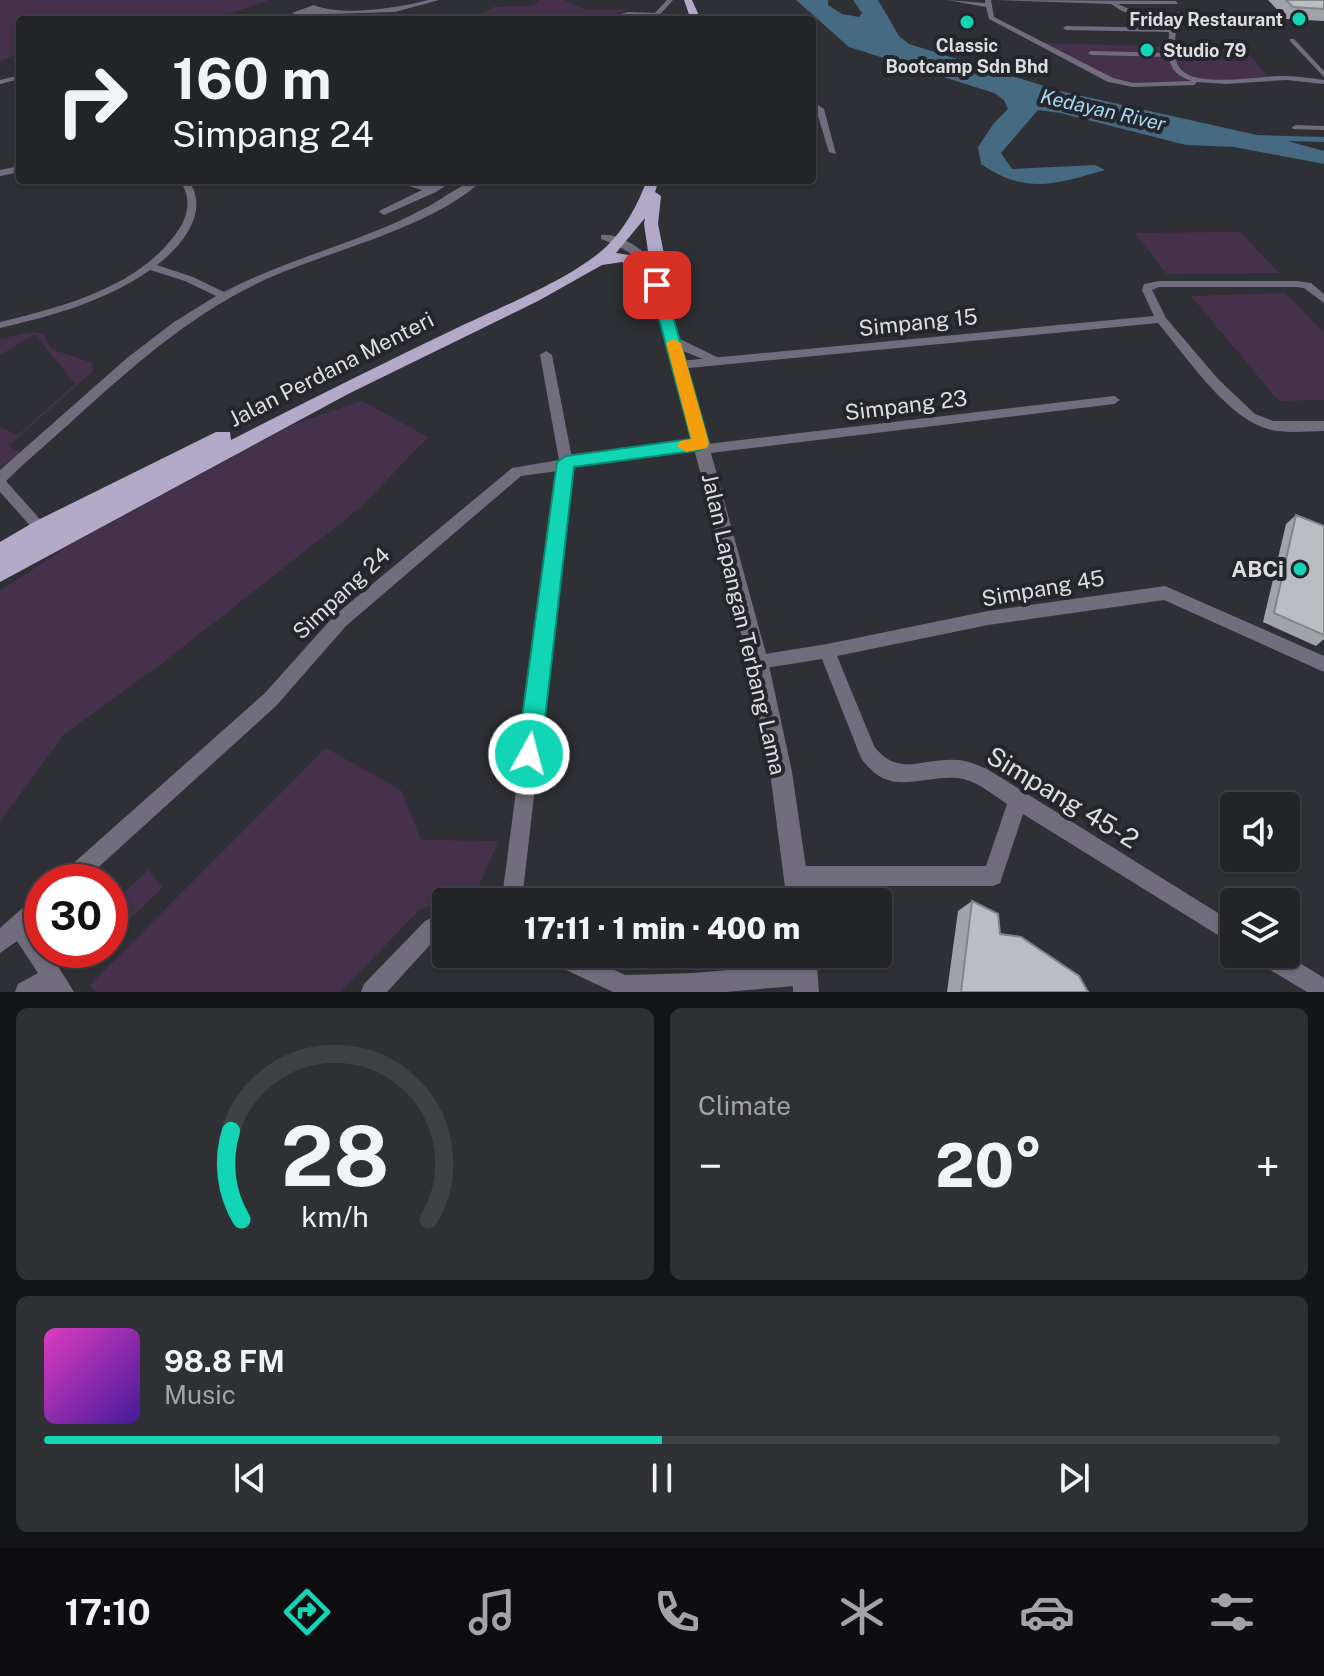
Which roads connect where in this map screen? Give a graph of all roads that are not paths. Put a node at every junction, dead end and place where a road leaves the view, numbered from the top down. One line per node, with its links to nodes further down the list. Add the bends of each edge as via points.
1 (436, 0): 8 (street, via 395,10)
2 (670, 0): 15 (street)
3 (950, 0): 6 (street)
4 (1001, 0): 5 (street)
5 (1111, 1): 7 (street); 10 (street)
6 (988, 2): 22 (street, via 991,18 1098,74 1133,85)
7 (1176, 3)
8 (322, 11)
9 (1102, 11): 10 (street)
10 (1133, 12): 11 (street)
11 (1143, 14): 12 (street); 17 (street, via 1163,20)
12 (1198, 14)
13 (619, 16): 14 (street)
14 (641, 16)
15 (656, 16)
16 (1066, 28): 17 (street)
17 (1173, 30): 20 (street)
18 (1292, 40): 21 (street)
19 (1091, 53): 20 (street)
20 (1172, 55): 22 (street, via 1181,74)
21 (1324, 75)
22 (1203, 81): 23 (street)
23 (1324, 82)
24 (816, 106): 27 (street)
25 (1296, 127): 26 (street)
26 (1324, 128)
27 (833, 152)
28 (186, 184): 39 (street, via 192,194 192,212 178,239)
29 (408, 184): 35 (street)
30 (443, 184): 35 (street)
31 (473, 184): 36 (street)
32 (639, 184): 37 (main road, Jalan Perdana Menteri)
33 (652, 184): 37 (main road, Jalan Perdana Menteri, via 640,215)
34 (653, 184): 40 (main road)
35 (433, 190): 36 (street, via 384,212)
36 (401, 223): 41 (street)
37 (612, 239): 38 (main road, Jalan Perdana Menteri); 40 (street, via 648,259); 54 (main road, Jalan Perdana Menteri, via 494,305)
38 (596, 262): 40 (main road, via 629,257); 54 (main road, Jalan Perdana Menteri, via 342,390)
39 (148, 266): 41 (street); 44 (street, via 84,300)
40 (656, 275): 45 (street, Jalan Lapangan Terbang Lama)
41 (224, 296): 53 (street, via 157,337 23,454)
42 (1324, 300): 43 (street, via 1307,285 1297,284 1148,286)
43 (1161, 319): 47 (street, Simpang 15); 50 (street, via 1250,417 1272,426)
44 (0, 325)
45 (672, 341): 47 (street); 48 (street, Jalan Lapangan Terbang Lama)
46 (546, 355): 52 (street)
47 (718, 361): 48 (street, Simpang 15)
48 (679, 365): 51 (street, Jalan Lapangan Terbang Lama)
49 (1114, 400): 51 (street, Simpang 23)
50 (1324, 426)
51 (702, 446): 52 (street, Simpang 24); 58 (street, Jalan Lapangan Terbang Lama)
52 (566, 462): 61 (street, Simpang 24, via 517,472 340,621 270,700); 63 (street)
53 (0, 481): 54 (street)
54 (41, 528): 55 (main road, Jalan Perdana Menteri); 56 (main road, Jalan Perdana Menteri)
55 (0, 553)
56 (0, 573)
57 (827, 651): 58 (street, Simpang 45); 59 (street, Simpang 45, via 988,618 1165,593); 60 (street, Simpang 45-2, via 877,766 898,776 957,768)
58 (758, 661): 62 (street, Jalan Lapangan Terbang Lama)
59 (1324, 664)
60 (1018, 800): 62 (street, via 993,876); 67 (street, Simpang 45-2)
61 (87, 864)
62 (796, 876): 64 (street, Jalan Lapangan Terbang Lama)
63 (513, 888)
64 (797, 888)
65 (24, 920): 66 (street)
66 (19, 925): 69 (street); 73 (street)
67 (1220, 926)
68 (432, 928): 77 (street)
69 (0, 942)
70 (586, 968): 74 (street, via 624,986)
71 (1288, 968): 75 (street)
72 (805, 973): 74 (street)
73 (58, 985): 76 (street)
74 (693, 988)
75 (1324, 990)
76 (26, 992)
77 (372, 992)

